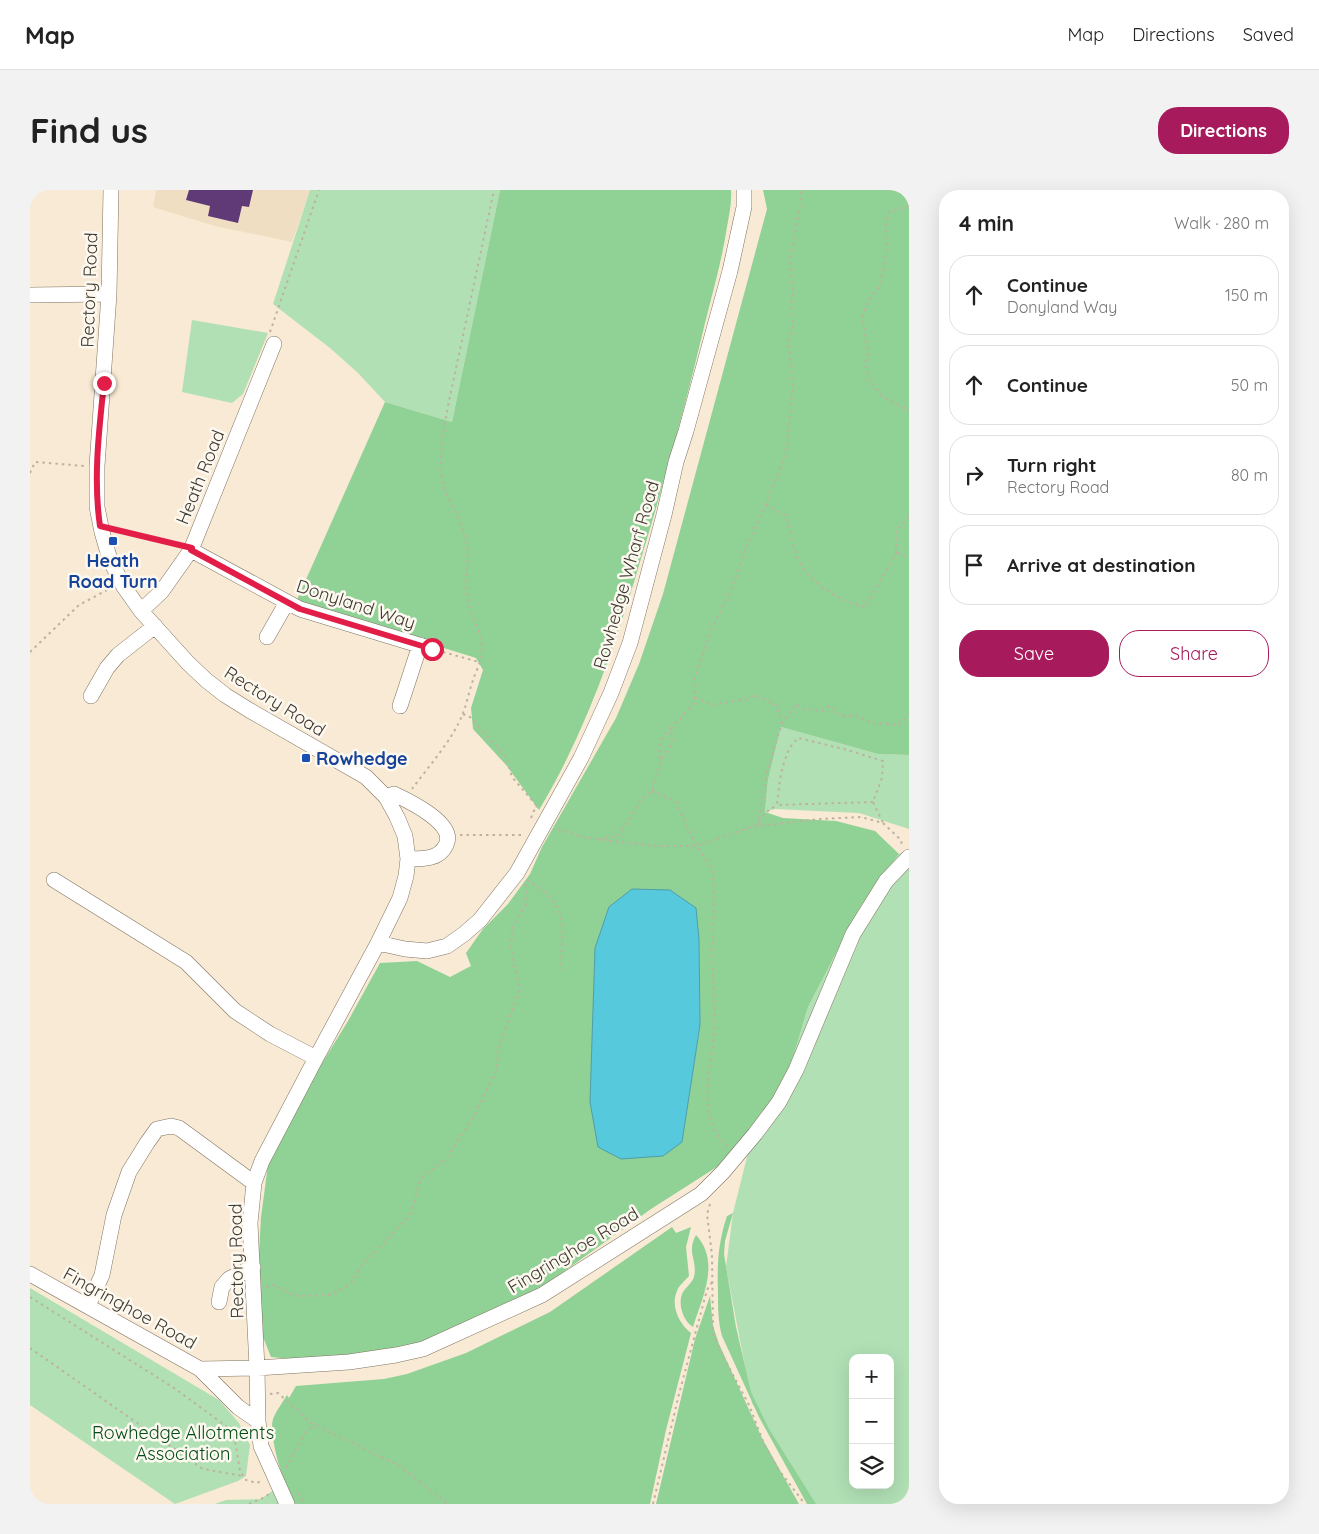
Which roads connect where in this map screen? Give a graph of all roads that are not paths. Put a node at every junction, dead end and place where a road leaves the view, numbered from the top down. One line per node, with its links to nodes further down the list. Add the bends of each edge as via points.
1 (111, 190): 3 (street, Rectory Road)
2 (744, 190): 17 (street, Rowhedge Wharf Road, via 744,207 730,271 676,462 630,644 581,758 542,820 521,877 480,920 447,946 427,951)
3 (109, 294): 4 (street); 8 (street, Rectory Road, via 97,507 110,560)
4 (30, 295)
5 (274, 344): 6 (street, Heath Road)
6 (191, 549): 7 (street, Donyland Way); 8 (street, Heath Road, via 162,591)
7 (287, 602): 10 (street); 12 (street, Donyland Way, via 300,609 426,647)
8 (141, 611): 9 (street, Rectory Road)
9 (155, 626): 11 (street, via 118,655); 13 (street, Rectory Road, via 188,664 225,695 366,777)
10 (267, 637)
11 (91, 696)
12 (400, 706)
13 (386, 797): 15 (street, Rectory Road, via 404,836); 15 (street, via 394,794 432,815 447,835 444,850 436,856)
14 (907, 858): 24 (street, Fingringhoe Road, via 886,881 853,934 796,1070 779,1102 737,1156 701,1194 542,1295 423,1349 349,1362)
15 (408, 859): 17 (street, Rectory Road, via 400,898)
16 (54, 880): 18 (street, via 186,962 235,1010 270,1034)
17 (378, 942): 18 (street, Rectory Road)
18 (316, 1058): 19 (street, Rectory Road, via 262,1161)
19 (254, 1183): 20 (street, Rectory Road, via 250,1223); 23 (street, via 179,1128 157,1129 129,1172 114,1215 102,1275)
20 (253, 1266): 22 (street, via 222,1286); 24 (street, Rectory Road)
21 (30, 1274): 23 (street, Fingringhoe Road)
22 (219, 1302)
23 (88, 1306): 25 (street, Fingringhoe Road)
24 (257, 1368): 25 (street, Fingringhoe Road); 26 (street, Rectory Road)
25 (200, 1369): 26 (street, via 238,1407)
26 (258, 1421): 27 (street, Rectory Road, via 261,1446 279,1472)
27 (284, 1498)

